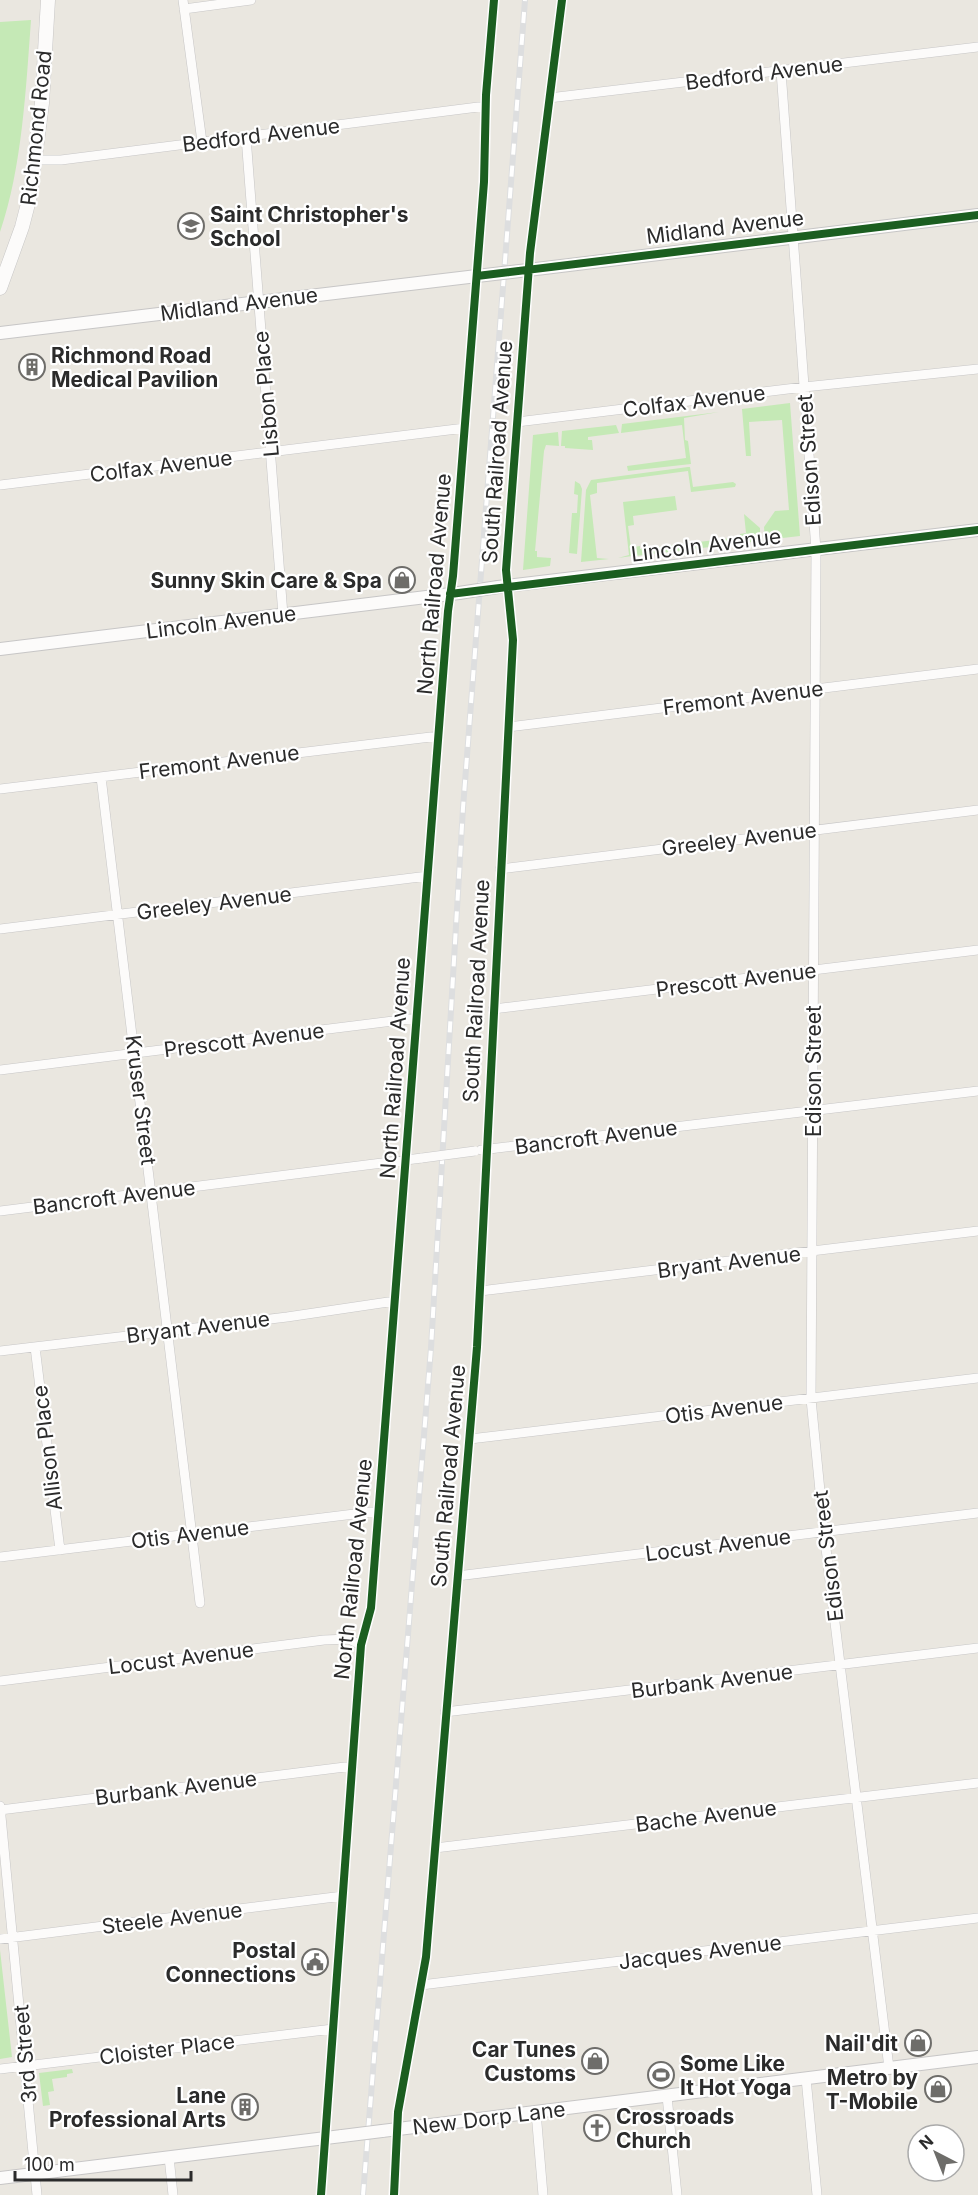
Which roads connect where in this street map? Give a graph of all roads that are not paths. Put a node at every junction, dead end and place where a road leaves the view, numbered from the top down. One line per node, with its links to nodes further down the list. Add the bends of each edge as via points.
1 (48, 0): 12 (main road, Richmond Road)
2 (251, 0): 5 (street)
3 (494, 0): 9 (street, North Railroad Avenue)
4 (562, 0): 8 (street, South Railroad Avenue)
5 (184, 5): 11 (street)
6 (978, 47): 7 (street, Bedford Avenue)
7 (781, 71): 8 (street, Bedford Avenue); 14 (street, Edison Street)
8 (549, 98): 15 (street, South Railroad Avenue)
9 (486, 106): 10 (street, Bedford Avenue); 16 (street, North Railroad Avenue)
10 (246, 137): 11 (street, Bedford Avenue); 18 (street, Lisbon Place)
11 (202, 142): 12 (street, Bedford Avenue)
12 (35, 160): 17 (main road, Richmond Road, via 27,213)
13 (978, 215): 14 (street, Midland Avenue)
14 (793, 237): 15 (street, Midland Avenue); 21 (street, Edison Street)
15 (528, 270): 16 (street, Midland Avenue, bridge); 22 (street, South Railroad Avenue)
16 (477, 276): 18 (street, Midland Avenue); 23 (street, North Railroad Avenue)
17 (0, 288)
18 (259, 302): 19 (street, Midland Avenue); 24 (street, Lisbon Place)
19 (0, 333)
20 (978, 369): 21 (street, Colfax Avenue)
21 (804, 387): 22 (street, Colfax Avenue); 27 (street, Edison Street)
22 (517, 422): 28 (street, South Railroad Avenue)
23 (465, 428): 24 (street, Colfax Avenue); 29 (street, North Railroad Avenue)
24 (271, 453): 25 (street, Colfax Avenue); 30 (street, Lisbon Place)
25 (0, 485)
26 (978, 530): 27 (street, Lincoln Avenue)
27 (816, 550): 28 (street, Lincoln Avenue); 33 (street, Edison Street)
28 (502, 587): 29 (street, Lincoln Avenue, bridge); 34 (street, South Railroad Avenue, via 513,640)
29 (454, 593): 30 (street, Lincoln Avenue); 35 (street, North Railroad Avenue)
30 (284, 615): 31 (street, Lincoln Avenue)
31 (0, 649)
32 (978, 669): 33 (street, Fremont Avenue)
33 (814, 690): 34 (street, Fremont Avenue); 39 (street, Edison Street)
34 (507, 727): 40 (street, South Railroad Avenue)
35 (439, 736): 36 (street, Fremont Avenue); 41 (street, North Railroad Avenue)
36 (100, 777): 37 (street, Fremont Avenue); 42 (street, Kruser Street)
37 (0, 789)
38 (978, 810): 39 (street, Greeley Avenue)
39 (814, 830): 40 (street, Greeley Avenue); 45 (street, Edison Street)
40 (500, 869): 46 (street, South Railroad Avenue)
41 (428, 876): 42 (street, Greeley Avenue); 47 (street, North Railroad Avenue)
42 (118, 915): 43 (street, Greeley Avenue); 48 (street, Kruser Street)
43 (0, 929)
44 (978, 950): 45 (street, Prescott Avenue)
45 (813, 971): 46 (street, Prescott Avenue); 51 (street, Edison Street)
46 (493, 1009): 52 (street, South Railroad Avenue)
47 (417, 1018): 48 (street, Prescott Avenue); 53 (street, North Railroad Avenue)
48 (135, 1053): 49 (street, Prescott Avenue); 54 (street, Kruser Street)
49 (0, 1070)
50 (978, 1091): 51 (street, Bancroft Avenue)
51 (813, 1111): 52 (street, Bancroft Avenue); 57 (street, Edison Street)
52 (486, 1150): 53 (street, Bancroft Avenue, bridge); 58 (street, South Railroad Avenue)
53 (406, 1160): 54 (street, Bancroft Avenue); 59 (street, North Railroad Avenue)
54 (152, 1193): 55 (street, Bancroft Avenue); 60 (street, Kruser Street)
55 (0, 1211)
56 (978, 1231): 57 (street, Bryant Avenue)
57 (812, 1252): 58 (street, Bryant Avenue); 64 (street, Edison Street)
58 (480, 1291): 65 (street, South Railroad Avenue)
59 (395, 1301): 60 (street, Bryant Avenue); 66 (street, North Railroad Avenue)
60 (168, 1331): 61 (street, Bryant Avenue); 69 (street, Kruser Street)
61 (35, 1347): 62 (street, Bryant Avenue); 70 (street, Allison Place)
62 (0, 1351)
63 (978, 1378): 64 (street, Otis Avenue)
64 (811, 1399): 65 (street, Otis Avenue); 68 (street, Edison Street)
65 (470, 1439): 72 (street, South Railroad Avenue)
66 (379, 1511): 69 (street, Otis Avenue); 74 (street, North Railroad Avenue, via 371,1608)
67 (978, 1513): 68 (street, Locust Avenue)
68 (824, 1532): 72 (street, Locust Avenue); 76 (street, Edison Street)
69 (193, 1534): 70 (street, Otis Avenue); 73 (street, Kruser Street)
70 (60, 1550): 71 (street, Otis Avenue)
71 (0, 1557)
72 (457, 1576): 78 (street, South Railroad Avenue)
73 (200, 1603)
74 (361, 1645): 77 (street, Locust Avenue, via 349,1639 324,1640); 79 (street, North Railroad Avenue)
75 (978, 1648): 76 (street, Burbank Avenue)
76 (840, 1665): 78 (street, Burbank Avenue); 81 (street, Edison Street)
77 (0, 1681)
78 (445, 1712): 83 (street, South Railroad Avenue)
79 (352, 1766): 82 (street, Burbank Avenue); 84 (street, North Railroad Avenue)
80 (978, 1783): 81 (street, Bache Avenue)
81 (857, 1798): 83 (street, Bache Avenue); 86 (street, Edison Street)
82 (0, 1809): 87 (street, 3rd Street)
83 (435, 1848): 89 (street, South Railroad Avenue)
84 (343, 1896): 87 (street, Steele Avenue); 90 (street, North Railroad Avenue)
85 (978, 1918): 86 (street, Jacques Avenue)
86 (874, 1931): 89 (street, Jacques Avenue); 93 (street, Edison Street)
87 (14, 1938): 88 (street, Steele Avenue); 92 (street, 3rd Street)
88 (0, 1940)
89 (421, 1985): 98 (street, South Railroad Avenue)
90 (333, 2029): 92 (street, Cloister Place); 99 (street, North Railroad Avenue)
91 (978, 2057): 93 (street, New Dorp Lane)
92 (26, 2066): 94 (street, Cloister Place); 101 (street, 3rd Street)
93 (890, 2068): 95 (street, New Dorp Lane)
94 (0, 2069)
95 (806, 2078): 96 (street, New Dorp Lane); 109 (street)
96 (667, 2096): 97 (street, New Dorp Lane); 108 (street)
97 (536, 2112): 98 (street, New Dorp Lane); 107 (street)
98 (397, 2129): 99 (street, New Dorp Lane, bridge); 106 (street, South Railroad Avenue)
99 (326, 2138): 100 (street, New Dorp Lane); 105 (street, North Railroad Avenue)
100 (169, 2157): 101 (street, New Dorp Lane); 104 (street)
101 (35, 2174): 102 (street, New Dorp Lane); 103 (street, 3rd Street)
102 (0, 2178)
103 (37, 2195)
104 (173, 2195)
105 (321, 2195)
106 (394, 2195)
107 (543, 2195)
108 (677, 2195)
109 (817, 2195)

